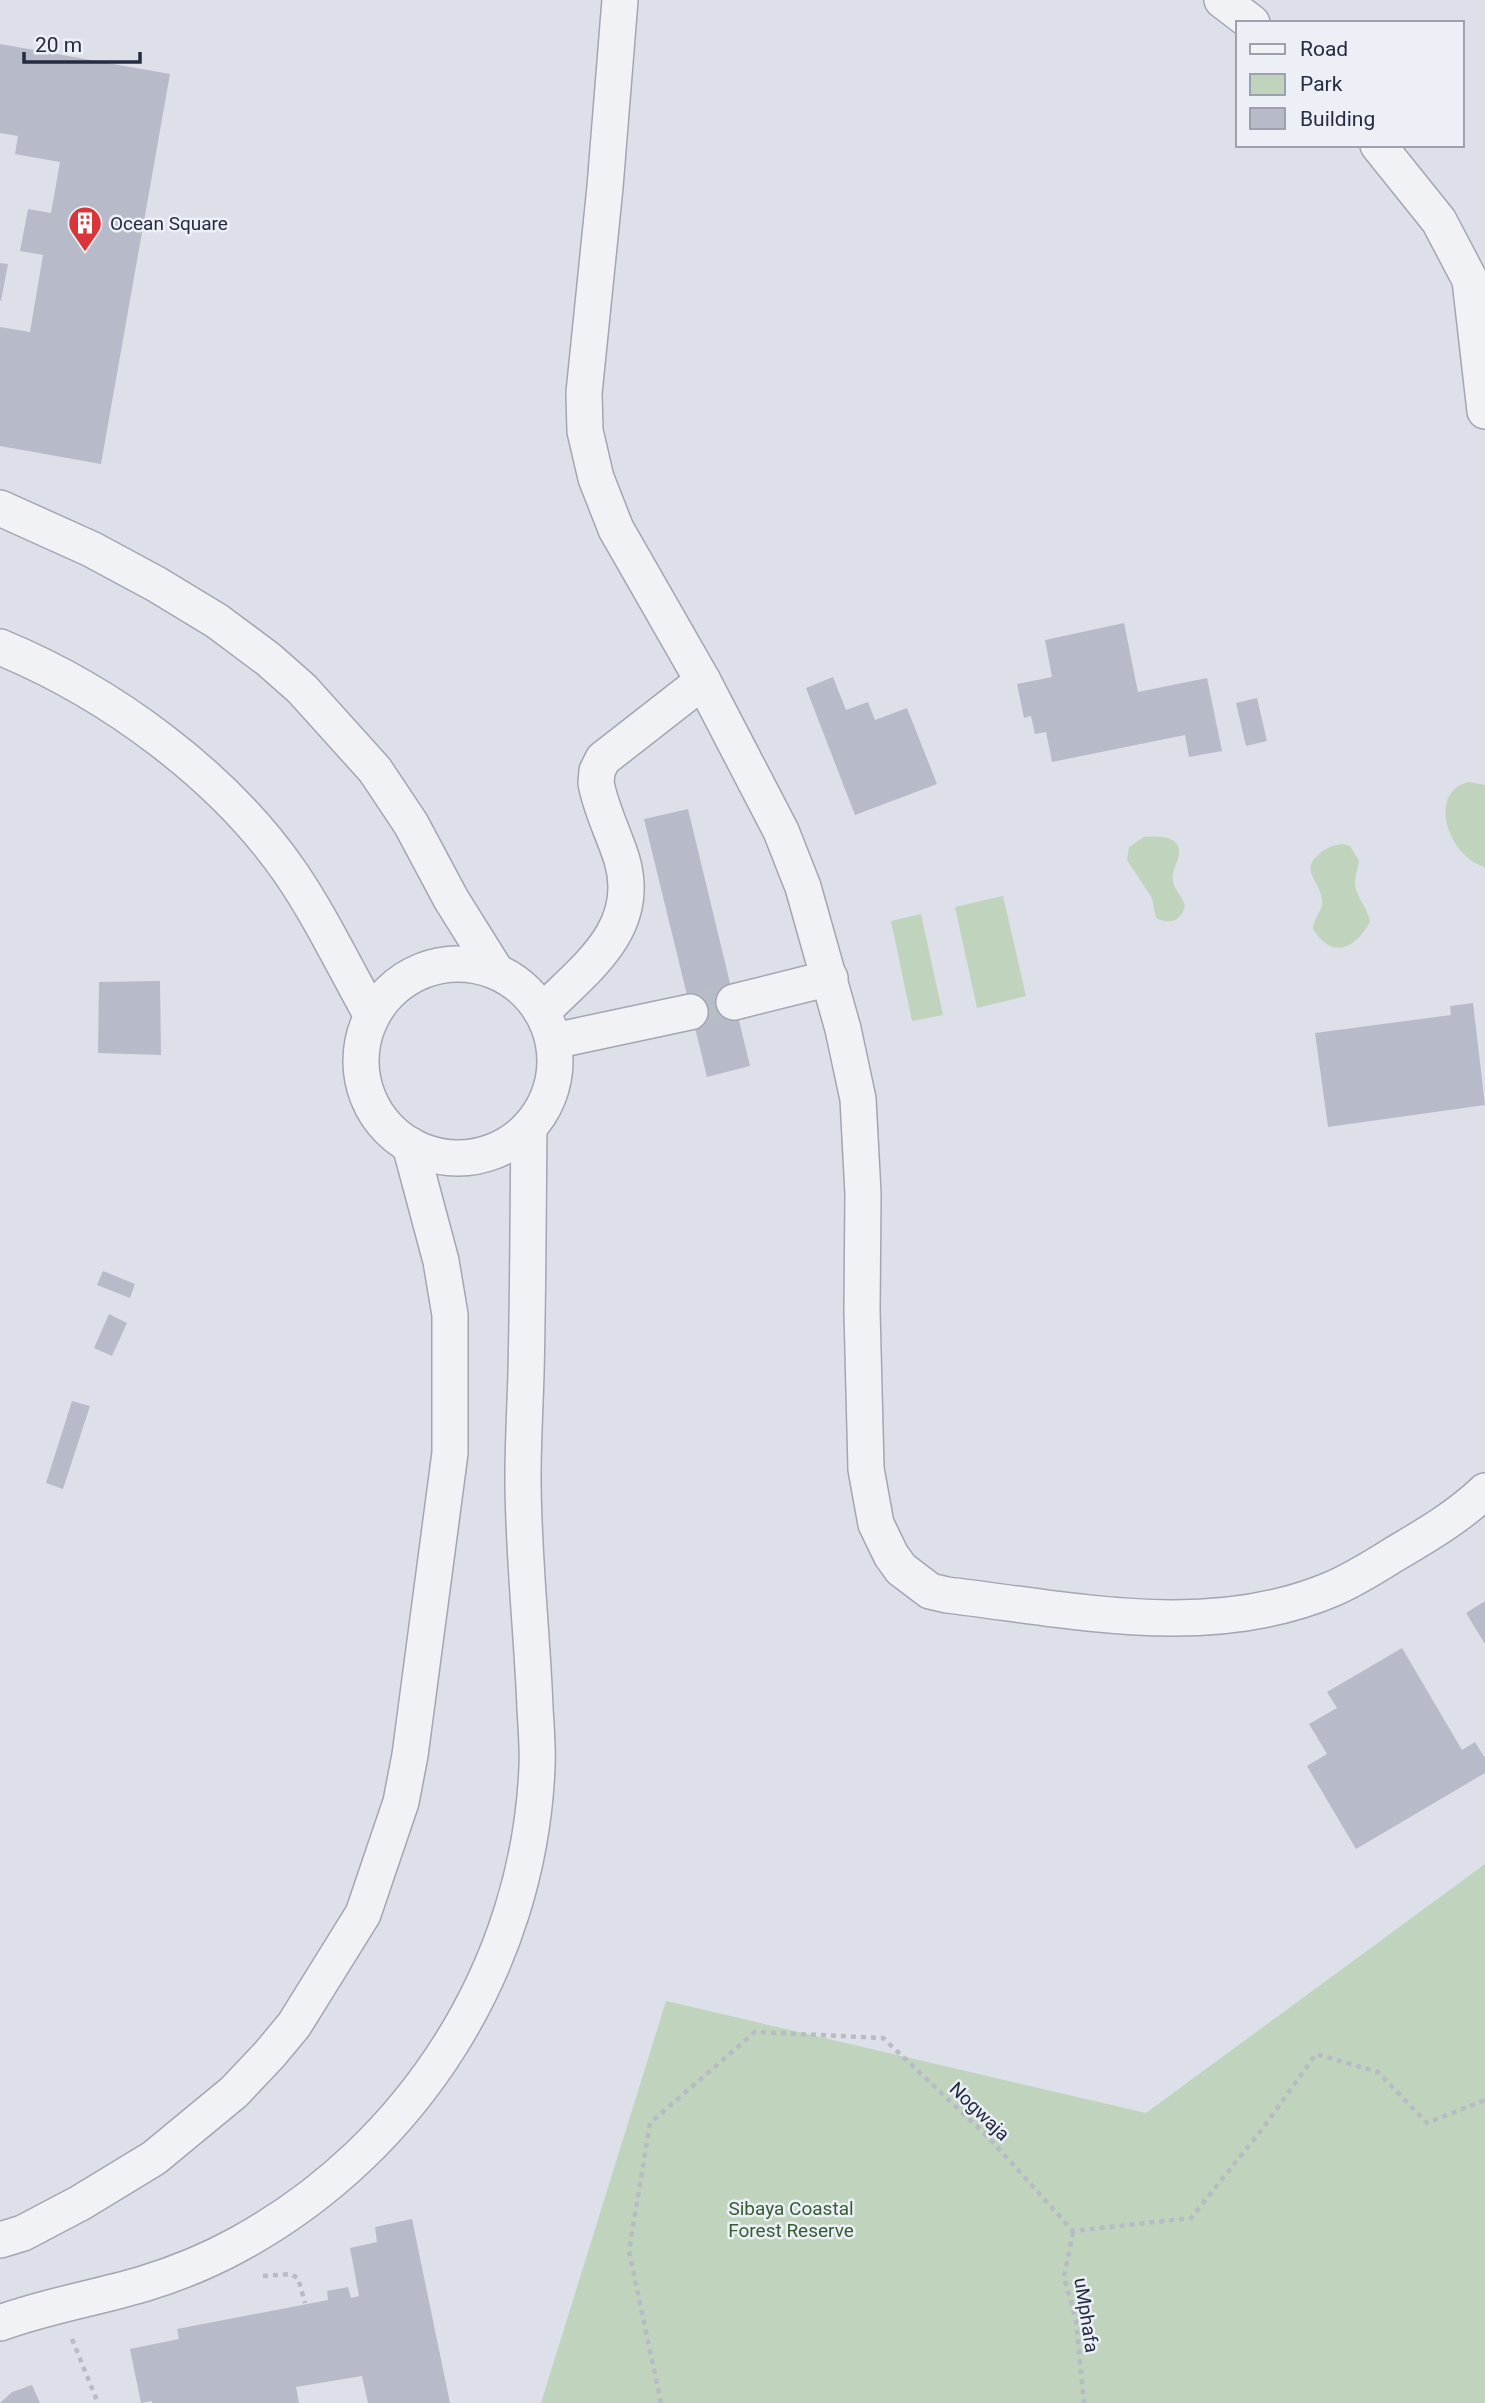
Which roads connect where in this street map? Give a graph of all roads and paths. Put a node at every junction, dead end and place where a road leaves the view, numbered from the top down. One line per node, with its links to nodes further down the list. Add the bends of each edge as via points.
1 (1222, 0): 3 (street)
2 (622, 3): 8 (street, via 584,393 585,431 596,478 616,529)
3 (1249, 21)
4 (1380, 147): 5 (street, via 1439,221 1470,280)
5 (1485, 411)
6 (0, 508): 9 (street, via 91,549 166,590 237,636 302,690 375,770)
7 (0, 647): 13 (street, via 46,666 113,705 231,801 291,873)
8 (703, 681): 10 (street, via 781,831); 14 (street, via 603,759 597,771 596,783 622,862 627,890 623,914 608,946)
9 (496, 971): 13 (street, via 468,963 439,965 412,975 389,992); 14 (street, via 523,987)
10 (830, 978): 11 (street); 17 (street, via 858,1099 866,1469 884,1542 901,1569 918,1583 947,1595 1142,1618 1221,1617 1289,1604 1333,1589 1415,1543 1467,1509)
11 (734, 1002)
12 (690, 1012): 14 (street)
13 (372, 1016): 16 (street, via 362,1044 361,1074 370,1102 387,1127)
14 (549, 1026): 15 (street, via 556,1072 547,1102)
15 (529, 1128): 16 (street, via 503,1147 473,1157 441,1157); 21 (street, via 523,1477 538,1765 532,1831 512,1914 496,1957 433,2075 389,2127 312,2196 239,2244 193,2266)
16 (410, 1145): 20 (street, via 441,1261 450,1315 450,1453 410,1755 401,1802 363,1914 294,2025 234,2092 154,2158 80,2203)
17 (1485, 1491)
18 (1485, 2100): 19 (path, via 1427,2123 1378,2072 1317,2054 1191,2218)
19 (1073, 2231): 24 (path, Nogwaja, via 989,2138 883,2038 755,2032 650,2123 629,2251); 25 (path, uMphafa, via 1064,2277 1076,2320)
20 (0, 2240)
21 (0, 2323)
22 (72, 2338): 23 (path)
23 (98, 2403)
24 (661, 2403)
25 (1084, 2403)

